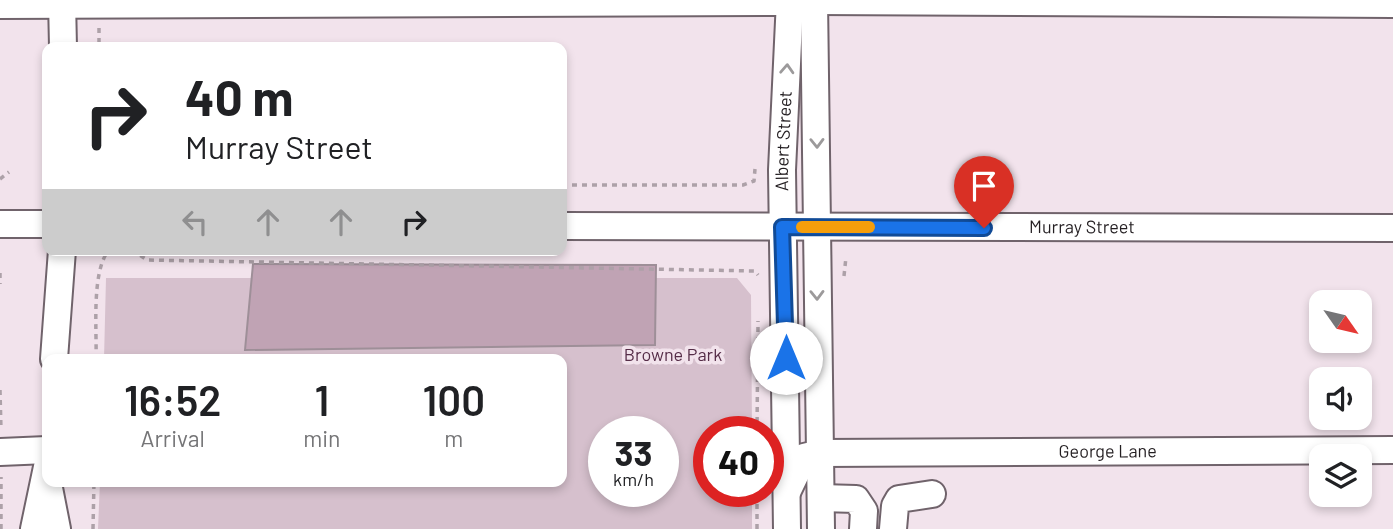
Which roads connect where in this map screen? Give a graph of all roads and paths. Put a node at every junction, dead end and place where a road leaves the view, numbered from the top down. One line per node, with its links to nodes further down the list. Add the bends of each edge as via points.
1 (802, 1): 2 (street); 3 (street); 13 (street, Albert Street, one-way to 1); 14 (street, Albert Street, one-way to 14)
2 (62, 3): 4 (street); 5 (street)
3 (1393, 4)
4 (0, 5)
5 (63, 42)
6 (755, 169): 9 (path, via 754,181 743,185)
7 (9, 172): 8 (path)
8 (0, 179)
9 (567, 185)
10 (0, 224): 11 (street)
11 (42, 224)
12 (567, 226): 13 (street, Murray Street)
13 (782, 227): 14 (street, Murray Street); 36 (street, Albert Street)
14 (817, 227): 15 (street, Murray Street); 32 (street, Albert Street, one-way to 32)
15 (1393, 228)
16 (62, 256): 25 (street)
17 (105, 256): 26 (path, via 98,281)
18 (141, 256): 22 (path, via 147,260 755,271)
19 (846, 257): 21 (path)
20 (0, 273): 23 (path)
21 (844, 276)
22 (758, 278)
23 (0, 284)
24 (758, 320): 28 (path)
25 (54, 354)
26 (96, 354)
27 (0, 390): 31 (path)
28 (757, 416)
29 (42, 450): 31 (street)
30 (1393, 450): 32 (street, George Lane)
31 (1, 452): 40 (path)
32 (821, 453): 36 (street, Albert Street, via 804,457); 38 (street, Albert Street)
33 (45, 487): 41 (street)
34 (49, 487): 42 (street)
35 (94, 487): 43 (path)
36 (787, 492): 45 (street, Albert Street)
37 (932, 494): 48 (street, via 899,499)
38 (821, 498): 46 (street, Albert Street); 47 (street, via 856,499 864,511)
39 (757, 507): 44 (path)
40 (1, 529)
41 (34, 529)
42 (58, 529)
43 (93, 529)
44 (757, 529)
45 (787, 529)
46 (821, 529)
47 (863, 529)
48 (892, 529)

